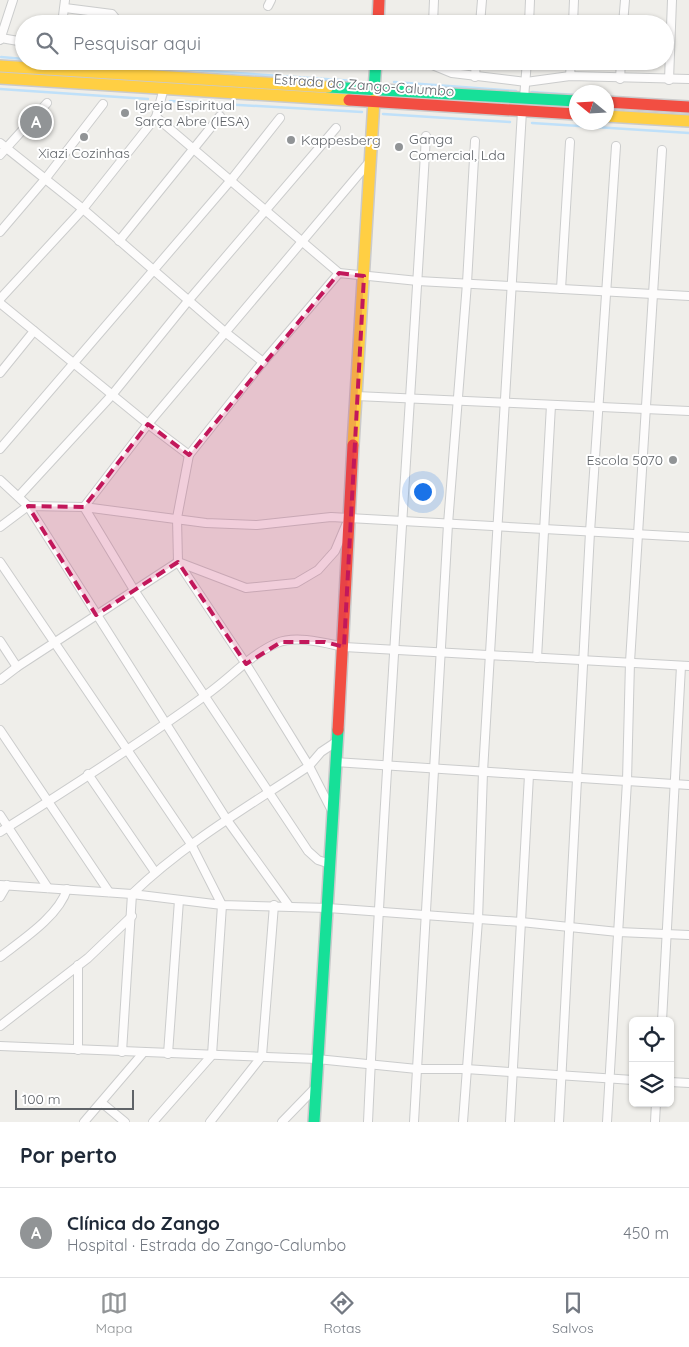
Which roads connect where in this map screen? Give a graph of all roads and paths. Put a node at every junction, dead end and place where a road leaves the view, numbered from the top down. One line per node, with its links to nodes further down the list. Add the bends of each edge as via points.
1 (13, 0): 18 (street)
2 (379, 0): 11 (main road)
3 (434, 0): 12 (street)
4 (482, 0): 13 (street)
5 (530, 0): 14 (street)
6 (574, 0): 15 (street)
7 (625, 0): 16 (street)
8 (672, 0): 17 (street)
9 (65, 4): 10 (street)
10 (113, 15)
11 (378, 15)
12 (433, 15)
13 (481, 15)
14 (529, 15)
15 (573, 15)
16 (624, 15)
17 (671, 15)
18 (0, 39): 19 (street)
19 (15, 41)
20 (0, 66): 21 (main road, Estrada do Zango-Calumbo)
21 (15, 67)
22 (52, 70): 38 (main road, Estrada do Zango-Calumbo)
23 (375, 70): 38 (main road)
24 (446, 70): 31 (street)
25 (475, 70): 31 (street)
26 (527, 70): 36 (street)
27 (570, 70): 30 (street)
28 (620, 70): 33 (street)
29 (669, 70): 35 (street)
30 (570, 76): 33 (street); 36 (street)
31 (475, 77): 36 (street)
32 (0, 78): 37 (main road, Estrada do Zango-Calumbo)
33 (620, 79): 35 (street)
34 (689, 79): 35 (street)
35 (669, 80)
36 (526, 82): 39 (street)
37 (164, 88): 38 (main road, Estrada do Zango-Calumbo); 49 (street)
38 (374, 95): 39 (main road, Estrada do Zango-Calumbo); 45 (main road, Estrada do Zango-Calumbo); 61 (main road)
39 (524, 98): 40 (main road, Estrada do Zango-Calumbo)
40 (569, 101)
41 (614, 102): 44 (main road)
42 (47, 103): 56 (street)
43 (103, 104): 62 (street)
44 (689, 107)
45 (522, 110): 46 (main road, Estrada do Zango-Calumbo); 74 (street)
46 (569, 113)
47 (220, 116): 58 (street)
48 (614, 116): 51 (main road)
49 (156, 117): 58 (street); 64 (street)
50 (280, 118): 63 (street)
51 (689, 121)
52 (336, 128): 65 (street)
53 (426, 136): 72 (street)
54 (475, 141): 73 (street)
55 (570, 142): 75 (street)
56 (3, 145): 60 (street); 62 (street)
57 (616, 146): 76 (street)
58 (194, 150): 63 (street); 67 (street)
59 (662, 150): 77 (street)
60 (0, 155)
61 (370, 160): 68 (street); 71 (main road)
62 (46, 178): 64 (street); 66 (street)
63 (231, 180): 65 (street); 69 (street)
64 (83, 209): 67 (street); 79 (street)
65 (266, 209): 68 (street); 80 (street)
66 (0, 232)
67 (119, 241): 69 (street)
68 (301, 241): 70 (street); 82 (street)
69 (152, 270): 80 (street); 84 (street)
70 (338, 273): 71 (street); 83 (street)
71 (364, 276): 72 (street); 87 (main road)
72 (418, 281): 73 (street); 88 (street)
73 (467, 283): 74 (street); 89 (street)
74 (511, 287): 75 (street); 90 (street)
75 (561, 289): 76 (street)
76 (608, 291): 77 (street); 92 (street)
77 (654, 295): 78 (street); 93 (street)
78 (689, 296)
79 (0, 301): 81 (street)
80 (188, 301): 82 (street); 86 (street)
81 (34, 331): 84 (street); 85 (street)
82 (225, 332): 83 (street); 95 (street)
83 (263, 362): 97 (street)
84 (73, 363): 86 (street); 96 (street)
85 (0, 373)
86 (112, 395): 95 (street); 99 (street)
87 (356, 396): 88 (street); 103 (main road)
88 (412, 400): 89 (street); 104 (street)
89 (458, 401): 90 (street); 105 (street)
90 (504, 403): 91 (street); 107 (street)
91 (551, 405): 92 (street); 108 (street)
92 (600, 408): 93 (street); 109 (street)
93 (647, 410): 94 (street); 110 (street)
94 (689, 411)
95 (148, 424): 97 (street); 101 (street)
96 (0, 449)
97 (190, 455): 102 (street)
98 (0, 480): 99 (street)
99 (19, 496): 100 (street)
100 (28, 506): 101 (street); 106 (street); 115 (street)
101 (84, 507): 102 (street); 114 (street)
102 (177, 518): 103 (street, via 257,525 317,518); 113 (street)
103 (349, 519): 104 (street); 113 (street, via 335,551 318,570 296,583 246,588); 118 (main road)
104 (401, 522): 105 (street); 119 (street)
105 (448, 524): 107 (street); 120 (street)
106 (0, 527)
107 (497, 527): 108 (street); 121 (street)
108 (544, 530): 109 (street); 122 (street)
109 (590, 532): 110 (street); 123 (street)
110 (639, 535): 111 (street); 124 (street)
111 (689, 537)
112 (0, 562): 117 (street)
113 (178, 562): 114 (street); 125 (street)
114 (134, 590): 115 (street); 129 (street)
115 (96, 615): 117 (street); 130 (street)
116 (0, 641): 127 (street)
117 (54, 643): 127 (street); 133 (street)
118 (344, 647): 119 (street); 125 (street, via 325,642 281,642); 132 (main road)
119 (394, 648): 120 (street); 136 (street)
120 (441, 652): 121 (street); 137 (street)
121 (490, 655): 122 (street); 138 (street)
122 (537, 658): 123 (street)
123 (583, 661): 124 (street); 141 (street)
124 (630, 662): 126 (street); 142 (street)
125 (246, 664): 129 (street); 135 (street)
126 (685, 666): 143 (street)
127 (17, 667): 128 (street)
128 (0, 680)
129 (206, 695): 130 (street); 145 (street)
130 (165, 722): 133 (street); 149 (street)
131 (0, 730): 146 (street)
132 (336, 742): 134 (main road); 135 (street)
133 (126, 748): 139 (street); 152 (street)
134 (335, 762): 136 (street); 147 (main road)
135 (309, 766): 145 (street); 147 (street)
136 (388, 766): 137 (street); 166 (street)
137 (434, 769): 138 (street); 168 (street)
138 (483, 772): 140 (street); 169 (street)
139 (88, 774): 146 (street); 154 (street)
140 (529, 775): 141 (street); 170 (street)
141 (576, 778): 142 (street); 171 (street)
142 (627, 781): 143 (street); 172 (street)
143 (674, 784): 144 (street); 173 (street)
144 (689, 785)
145 (270, 792): 149 (street); 153 (street, via 308,851 318,860)
146 (50, 801): 150 (street); 158 (street)
147 (332, 811): 153 (main road)
148 (0, 815): 150 (street)
149 (227, 820): 152 (street); 164 (street)
150 (8, 827): 151 (street); 156 (street)
151 (0, 832)
152 (191, 844): 154 (street); 162 (street)
153 (330, 864): 165 (main road)
154 (155, 872): 159 (street)
155 (3, 885): 156 (street); 160 (street)
156 (48, 888): 157 (street)
157 (67, 889): 158 (street); 175 (street, via 63,901)
158 (109, 892): 159 (street)
159 (132, 894): 161 (street); 167 (street)
160 (0, 897)
161 (178, 900): 162 (street); 183 (street)
162 (222, 905): 163 (street); 184 (street)
163 (274, 905): 164 (street); 185 (street)
164 (289, 906): 165 (street)
165 (328, 908): 166 (street); 186 (main road)
166 (380, 912): 168 (street); 187 (street)
167 (132, 916): 176 (street); 181 (street)
168 (426, 916): 169 (street); 188 (street)
169 (478, 920): 170 (street); 189 (street)
170 (522, 922): 171 (street); 190 (street)
171 (570, 928): 172 (street); 191 (street)
172 (618, 932): 173 (street); 192 (street)
173 (668, 935): 174 (street); 177 (street)
174 (689, 935)
175 (0, 957)
176 (78, 965): 178 (street); 180 (street)
177 (662, 1017)
178 (0, 1026)
179 (0, 1046): 180 (street)
180 (78, 1050): 181 (street)
181 (122, 1052): 182 (street)
182 (143, 1054): 183 (street); 197 (street)
183 (168, 1054): 184 (street)
184 (212, 1055): 185 (street); 201 (street)
185 (262, 1056): 186 (street); 202 (street)
186 (317, 1059): 187 (street); 196 (main road)
187 (370, 1064): 188 (street); 205 (street)
188 (417, 1069): 189 (street); 206 (street)
189 (466, 1069): 190 (street); 207 (street)
190 (513, 1072): 191 (street); 208 (street)
191 (563, 1076): 192 (street); 209 (street)
192 (609, 1078): 193 (street); 210 (street)
193 (629, 1080)
194 (674, 1082): 195 (street)
195 (689, 1084)
196 (315, 1088): 203 (street); 204 (main road)
197 (102, 1103): 199 (street); 200 (street)
198 (656, 1107): 211 (street)
199 (84, 1122)
200 (125, 1122)
201 (153, 1122)
202 (210, 1122)
203 (282, 1122)
204 (314, 1122)
205 (368, 1122)
206 (414, 1122)
207 (463, 1122)
208 (510, 1122)
209 (559, 1122)
210 (607, 1122)
211 (655, 1122)

